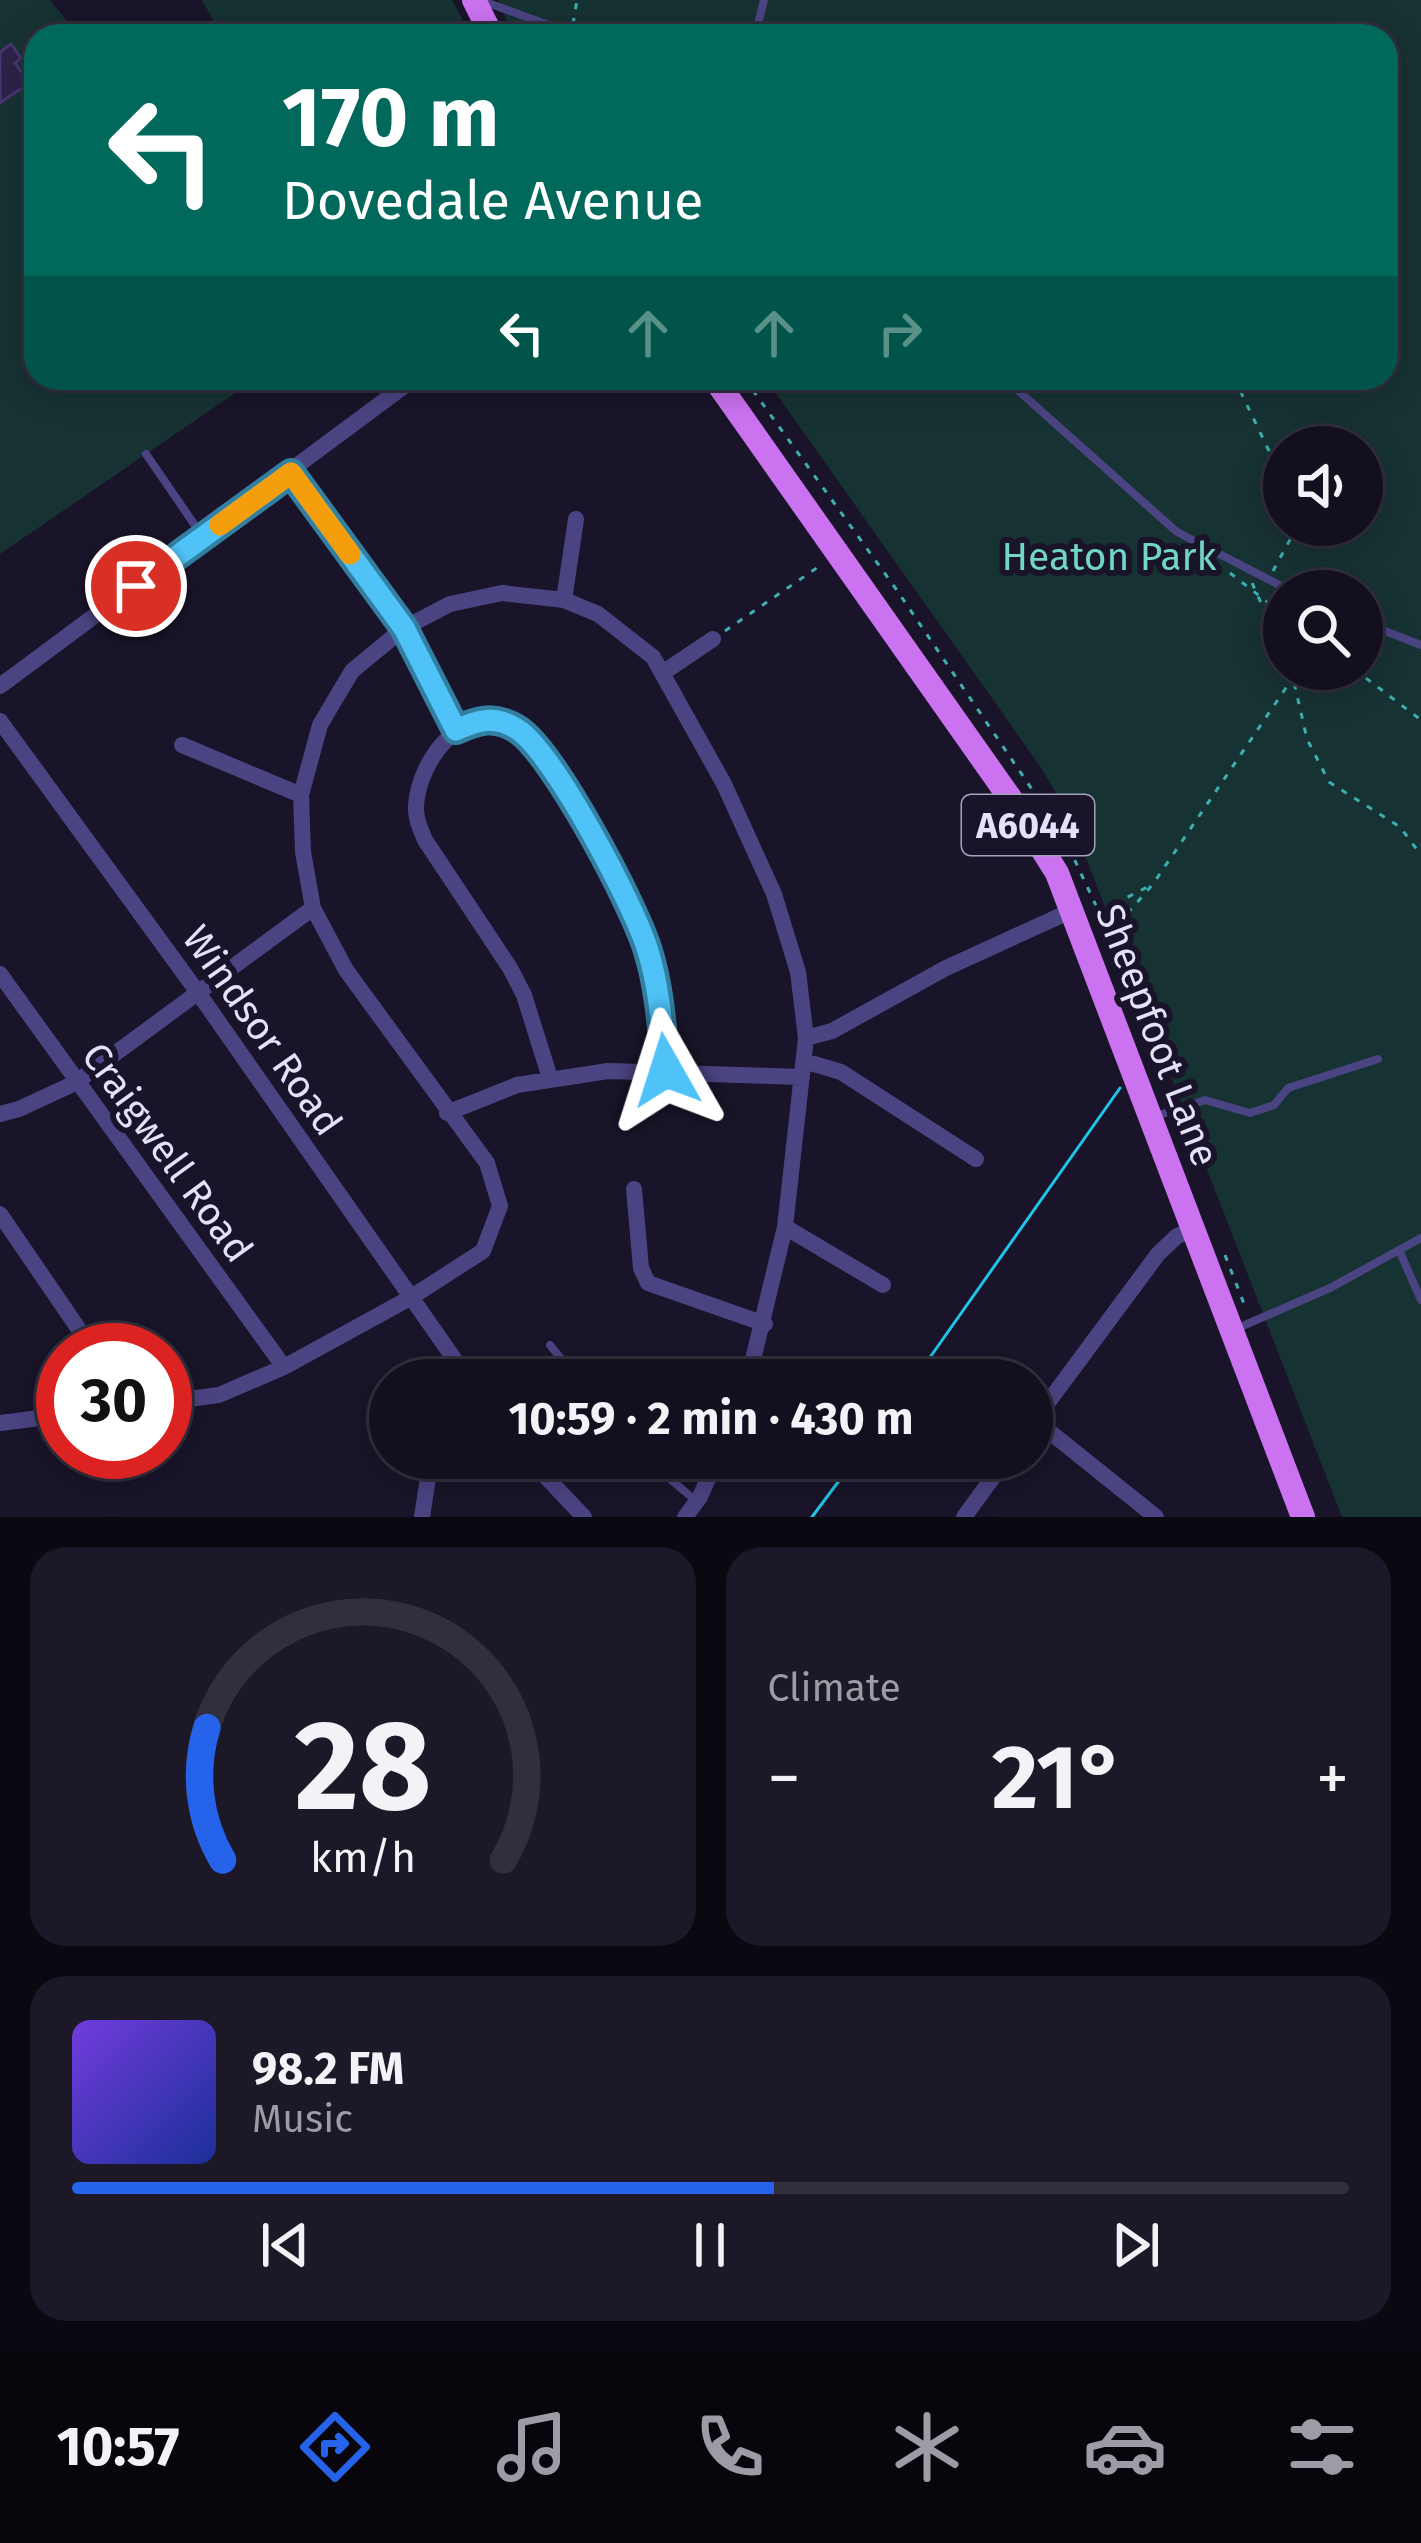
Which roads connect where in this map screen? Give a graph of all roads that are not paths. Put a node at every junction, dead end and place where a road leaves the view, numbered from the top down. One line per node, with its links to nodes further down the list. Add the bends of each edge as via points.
1 (477, 0): 2 (lane)
2 (545, 24)
3 (400, 390): 7 (street)
4 (722, 390): 23 (main road, Sheepfoot Lane / A6044, via 1045,850)
5 (1017, 390): 10 (lane, via 1177,532)
6 (146, 454): 9 (lane)
7 (291, 473): 9 (street); 12 (street)
8 (576, 519): 11 (street)
9 (203, 537): 17 (street)
10 (1263, 576)
11 (564, 600): 12 (street, via 502,593 449,604); 16 (street, via 598,614)
12 (404, 628): 19 (street); 21 (street, via 352,671 320,725)
13 (1383, 630): 15 (lane)
14 (713, 639): 16 (street)
15 (1421, 645)
16 (664, 672): 26 (street, via 774,894 798,972)
17 (0, 686)
18 (0, 722): 25 (street, Windsor Road)
19 (456, 730): 29 (street, via 490,719 517,728 580,815 648,948); 30 (street, via 428,764 416,818 524,995)
20 (182, 745): 21 (street)
21 (301, 795): 22 (street)
22 (313, 908): 25 (street); 32 (street, via 346,970)
23 (1075, 916): 26 (street); 34 (main road, Sheepfoot Lane / A6044)
24 (0, 974): 31 (street, Craigwell Road)
25 (199, 994): 31 (street); 43 (street, Windsor Road)
26 (806, 1038): 28 (street)
27 (1378, 1059): 34 (lane, via 1288,1088 1274,1105 1250,1113 1205,1100)
28 (803, 1069): 29 (street); 35 (street, via 841,1072); 38 (street)
29 (666, 1070): 30 (street)
30 (550, 1078): 32 (street)
31 (75, 1082): 33 (street); 52 (street, Craigwell Road)
32 (447, 1113): 43 (street, via 487,1163 500,1206 483,1251)
33 (0, 1114)
34 (1152, 1118): 39 (main road, Sheepfoot Lane / A6044)
35 (976, 1160)
36 (634, 1189): 46 (street, via 648,1283)
37 (0, 1214): 45 (street)
38 (785, 1227): 42 (street); 46 (street)
39 (1193, 1230): 47 (main road, Sheepfoot Lane / A6044); 53 (street, via 1158,1254)
40 (1421, 1238): 41 (lane)
41 (1399, 1250): 44 (lane); 47 (lane)
42 (883, 1286)
43 (410, 1298): 49 (street, Windsor Road); 52 (street)
44 (1421, 1300)
45 (75, 1323)
46 (764, 1324): 51 (street)
47 (1231, 1330): 69 (main road, Sheepfoot Lane / A6044)
48 (550, 1346): 50 (lane)
49 (454, 1359)
50 (561, 1359)
51 (754, 1359)
52 (284, 1367): 54 (street)
53 (1053, 1395)
54 (192, 1398)
55 (36, 1418): 56 (street)
56 (0, 1423)
57 (1053, 1437): 68 (street)
58 (428, 1479): 64 (street)
59 (549, 1479): 65 (street)
60 (670, 1479): 63 (lane)
61 (707, 1479): 63 (street)
62 (992, 1479): 67 (street)
63 (697, 1501): 66 (street)
64 (422, 1517)
65 (584, 1517)
66 (685, 1517)
67 (964, 1517)
68 (1156, 1517)
69 (1304, 1517)

